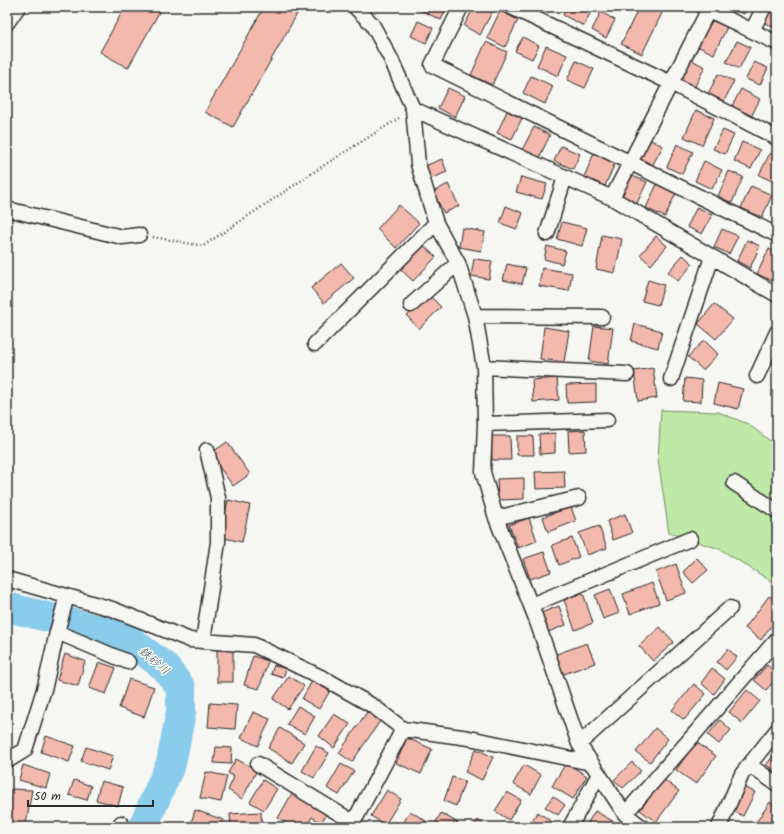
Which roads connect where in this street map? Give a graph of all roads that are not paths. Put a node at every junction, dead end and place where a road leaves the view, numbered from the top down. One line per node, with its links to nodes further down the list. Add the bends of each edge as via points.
1 (18, 7): 7 (street)
2 (355, 7): 11 (street, via 376,31)
3 (461, 7): 13 (street, via 432,66)
4 (511, 7): 10 (street)
5 (764, 7): 8 (street)
6 (707, 8): 8 (street); 10 (street)
7 (7, 23)
8 (752, 31): 9 (street)
9 (777, 43)
10 (671, 83): 12 (street); 13 (street)
11 (413, 109): 14 (street); 17 (street, via 418,164)
12 (777, 138)
13 (630, 162): 15 (street); 20 (street)
14 (565, 177): 15 (street); 18 (street)
15 (612, 198): 21 (street)
16 (7, 209): 19 (street, via 122,237)
17 (436, 223): 22 (street); 28 (street)
18 (547, 234)
19 (139, 235)
20 (777, 235)
21 (712, 257): 23 (street); 32 (street)
22 (458, 263): 24 (street); 25 (street)
23 (777, 295)
24 (411, 305)
25 (475, 316): 26 (street); 29 (street)
26 (602, 317)
27 (777, 332): 31 (street)
28 (315, 344)
29 (484, 367): 30 (street); 34 (street)
30 (627, 374)
31 (757, 376)
32 (671, 379)
33 (607, 420): 34 (street)
34 (486, 424): 39 (street, via 483,472)
35 (207, 450): 47 (street, via 218,498 218,542)
36 (734, 483): 38 (street)
37 (578, 498): 39 (street)
38 (777, 511)
39 (496, 518): 43 (street)
40 (690, 539): 43 (street)
41 (7, 579): 42 (street)
42 (67, 596): 45 (street); 47 (street, via 112,609 190,640)
43 (531, 605): 51 (street)
44 (730, 608): 51 (street)
45 (56, 632): 48 (street); 52 (street, via 45,686 25,750)
46 (777, 639): 57 (street)
47 (203, 641): 49 (street, via 254,644 373,706)
48 (128, 662)
49 (403, 729): 55 (street, via 469,738); 58 (street)
50 (777, 730): 54 (street)
51 (579, 744): 55 (street)
52 (7, 762)
53 (258, 764): 58 (street)
54 (749, 765): 56 (street); 61 (street, via 742,774)
55 (595, 769): 57 (street); 59 (street)
56 (777, 784)
57 (624, 814): 60 (street)
58 (352, 825)
59 (570, 827)
60 (642, 827)
61 (719, 827)

